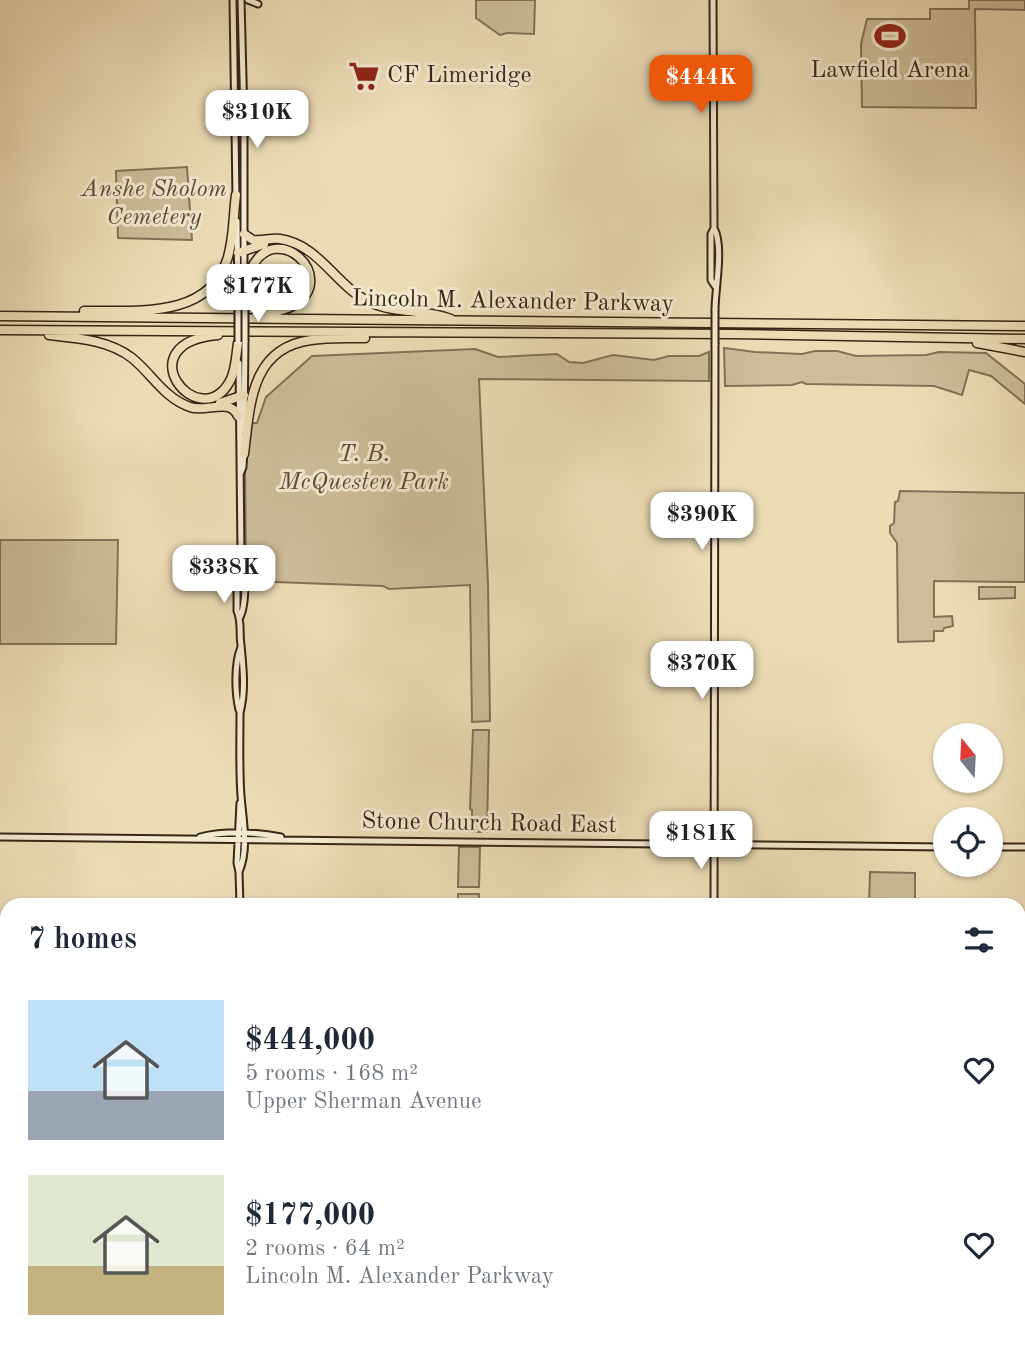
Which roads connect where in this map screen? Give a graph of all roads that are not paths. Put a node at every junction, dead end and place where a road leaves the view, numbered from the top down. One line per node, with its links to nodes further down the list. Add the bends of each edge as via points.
1 (233, 0): 6 (main road)
2 (241, 0): 7 (main road)
3 (248, 0): 5 (main road)
4 (713, 0): 37 (main road, bridge)
5 (258, 4)
6 (234, 59): 7 (main road); 9 (main road)
7 (243, 91): 8 (main road)
8 (244, 127): 9 (main road); 10 (main road)
9 (234, 141): 10 (main road)
10 (240, 194): 11 (main road); 13 (main road); 16 (highway, via 227,261 215,283 195,300 164,309)
11 (244, 234): 12 (highway, via 253,240); 13 (main road)
12 (291, 242): 13 (highway); 18 (highway, via 307,248 349,288 373,303)
13 (241, 251): 14 (main road); 15 (main road)
14 (244, 295): 15 (main road); 17 (highway, via 252,267 272,250 292,251 308,269 309,287 296,304)
15 (242, 306): 28 (main road, bridge)
16 (0, 316): 17 (highway, Lincoln M. Alexander Parkway)
17 (230, 317): 18 (highway, Lincoln M. Alexander Parkway)
18 (454, 321): 20 (highway, Lincoln M. Alexander Parkway)
19 (1025, 321): 20 (highway)
20 (952, 326): 21 (highway, Lincoln M. Alexander Parkway)
21 (1025, 326)
22 (0, 330): 23 (highway, Lincoln M. Alexander Parkway)
23 (31, 330): 24 (highway, Lincoln M. Alexander Parkway); 31 (highway, via 115,348)
24 (260, 331): 25 (highway, Lincoln M. Alexander Parkway); 28 (highway, via 201,337 184,344 173,363 177,384 197,397 218,394 232,376)
25 (486, 334): 26 (highway, Lincoln M. Alexander Parkway); 33 (highway, via 319,339 287,347 265,365 255,384)
26 (960, 339): 27 (highway, Lincoln M. Alexander Parkway); 29 (highway)
27 (1025, 339)
28 (241, 342): 30 (main road)
29 (1025, 352)
30 (241, 397): 31 (highway, via 209,405); 32 (main road); 33 (main road)
31 (179, 402): 32 (highway, via 197,409 229,406)
32 (238, 416): 34 (main road)
33 (244, 454): 34 (main road)
34 (241, 472): 36 (main road, via 237,611 243,655 244,814)
35 (0, 836): 36 (main road, Stone Church Road East)
36 (240, 837): 37 (main road, Stone Church Road East); 41 (main road)
37 (715, 846): 38 (main road, Stone Church Road East); 42 (main road)
38 (933, 847)
39 (1003, 847): 40 (main road)
40 (1025, 847)
41 (240, 898)
42 (713, 898)

